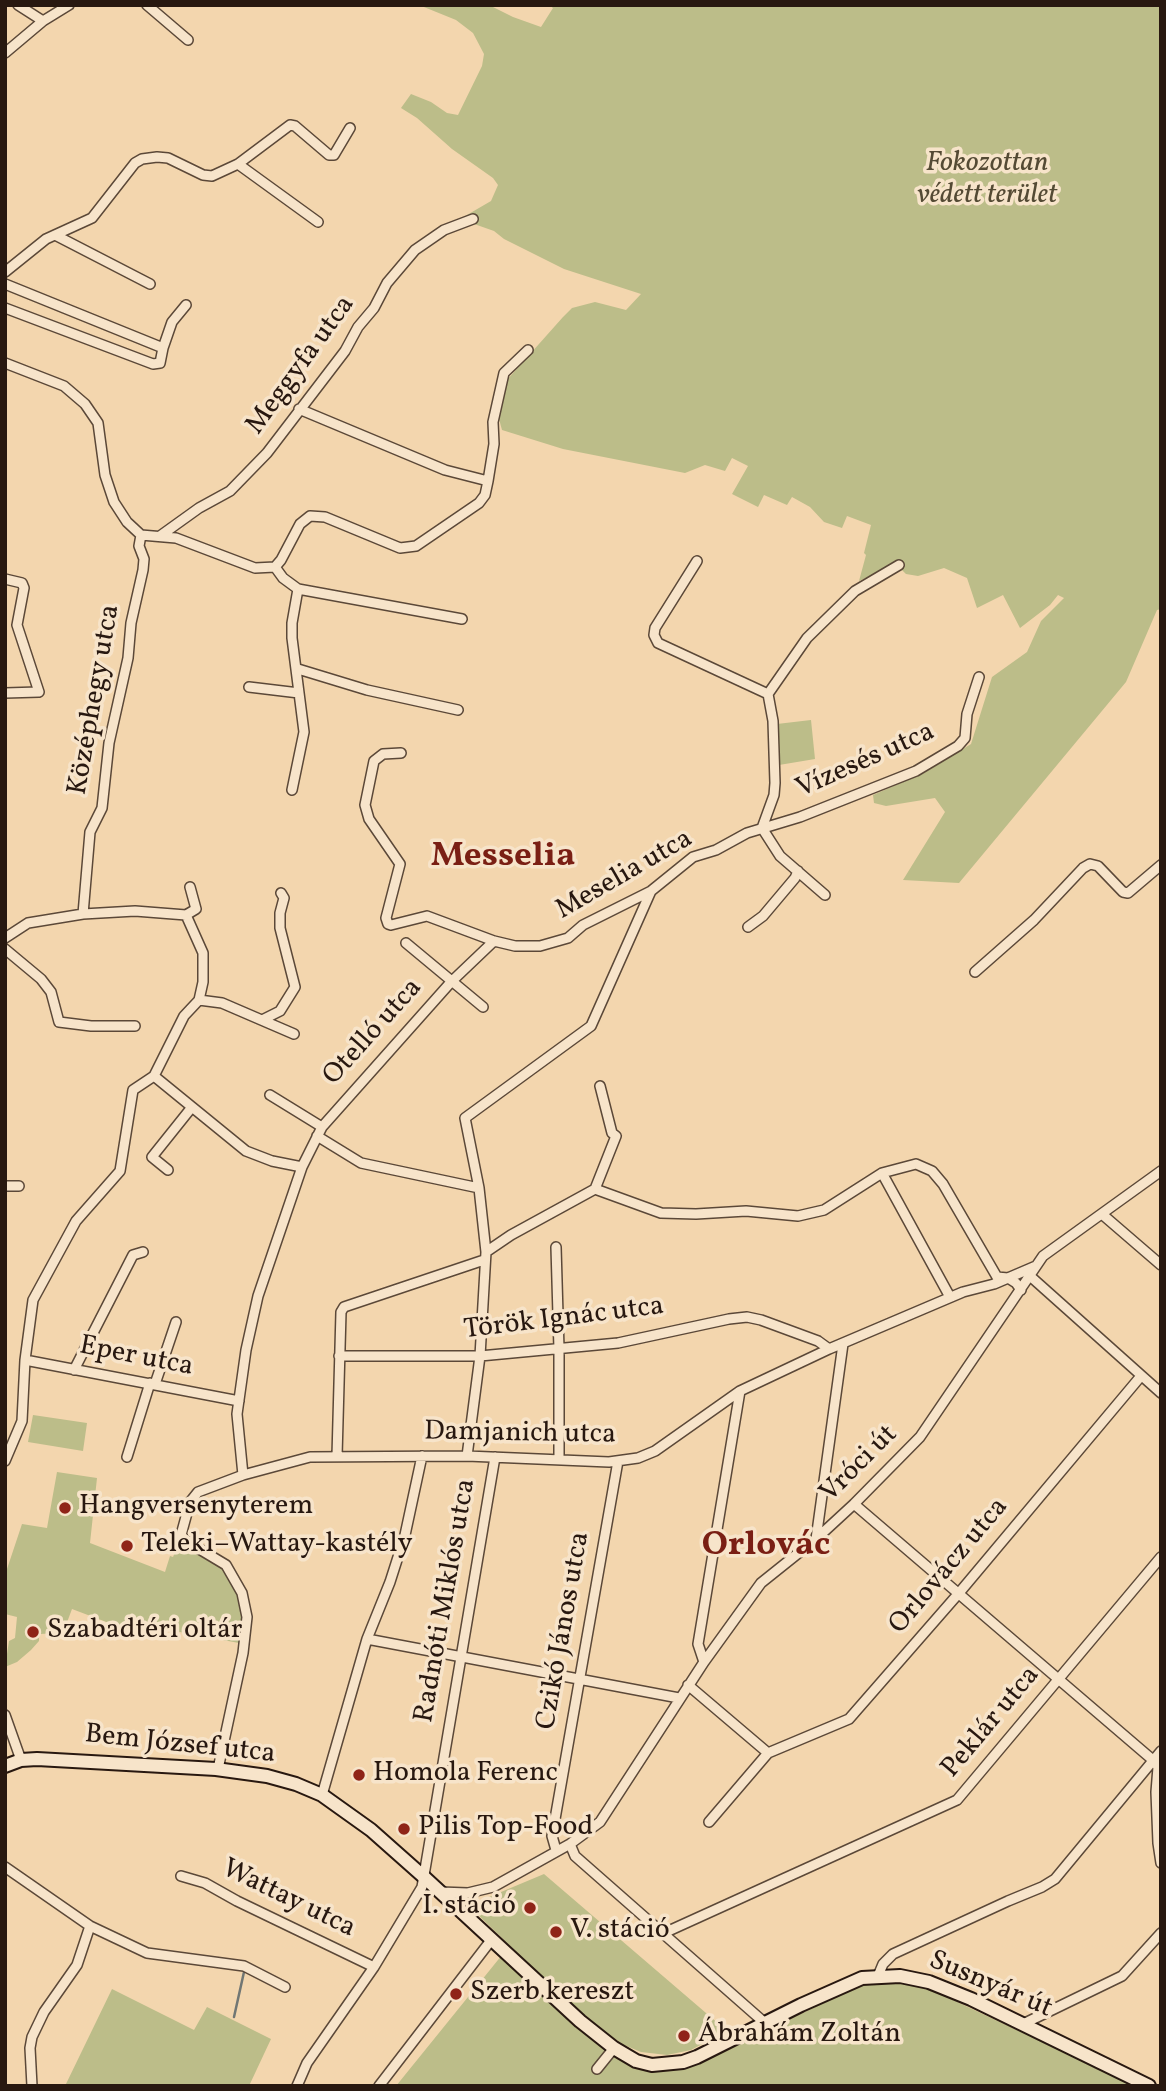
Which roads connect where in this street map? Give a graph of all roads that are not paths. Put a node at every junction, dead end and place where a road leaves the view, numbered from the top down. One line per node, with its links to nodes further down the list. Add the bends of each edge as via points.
1 (18, 5): 4 (street)
2 (69, 5): 4 (street)
3 (147, 5): 5 (street)
4 (43, 21): 6 (street)
5 (188, 40)
6 (5, 53)
7 (350, 128): 8 (street, via 334,155 329,155 290,125)
8 (238, 164): 10 (street); 11 (street, via 212,176 168,158 142,159 92,218)
9 (473, 219): 20 (street, Meggyfa utca, via 429,238 399,267 345,351)
10 (318, 222)
11 (55, 235): 12 (street); 14 (street)
12 (5, 272)
13 (5, 284): 17 (street)
14 (150, 284)
15 (186, 305): 17 (street)
16 (5, 308): 17 (street, via 153,364 160,363)
17 (163, 348)
18 (528, 350): 21 (street, via 505,373 493,422)
19 (5, 363): 22 (street, via 64,386 85,404 97,424 114,502)
20 (299, 409): 21 (street, via 445,470); 23 (street, Meggyfa utca, via 267,453 230,491)
21 (488, 481): 26 (street, via 479,503 416,546 400,548 326,517 310,516 300,524)
22 (141, 535): 23 (street); 46 (street, Középhegy utca, via 143,570 109,743 102,808 90,832)
23 (160, 536): 26 (street, via 255,568)
24 (697, 561): 35 (street, via 655,628 658,643)
25 (900, 565): 35 (street, via 855,591 807,638)
26 (275, 567): 28 (street)
27 (5, 579): 33 (street, via 22,583 24,588 17,627 39,692)
28 (298, 589): 29 (street); 30 (street, via 292,623)
29 (462, 619)
30 (298, 669): 34 (street); 36 (street)
31 (979, 677): 39 (street, Vízesés utca, via 965,738 958,746 916,771)
32 (249, 687): 34 (street)
33 (5, 693)
34 (299, 693): 38 (street, via 304,733)
35 (768, 694): 39 (street, via 775,783)
36 (457, 710)
37 (401, 753): 50 (street, Meselia utca, via 383,754 374,761 365,805 369,819 400,864 388,924 427,916)
38 (292, 790)
39 (762, 828): 41 (street, via 780,856); 43 (street, Meselia utca, via 693,857)
40 (1161, 864): 53 (street, via 1128,893 1098,866 1083,868)
41 (798, 871): 45 (street); 48 (street, via 763,916)
42 (190, 887): 47 (street, via 196,909)
43 (651, 891): 50 (street, Meselia utca, via 583,925 568,938 540,946); 71 (street, via 591,1026 467,1116)
44 (281, 893): 57 (street, via 280,928 295,987 281,1011)
45 (825, 895)
46 (83, 914): 47 (street, via 135,911); 49 (street, via 28,923)
47 (186, 915): 55 (street, via 203,953)
48 (748, 927)
49 (5, 938)
50 (494, 941): 54 (street, Otelló utca)
51 (406, 943): 54 (street)
52 (5, 948): 58 (street, via 51,992 59,1022)
53 (975, 972)
54 (451, 982): 56 (street); 64 (street, Otelló utca)
55 (199, 1000): 57 (street, via 222,1003); 60 (street, via 184,1016)
56 (483, 1007)
57 (262, 1020): 59 (street)
58 (135, 1026)
59 (294, 1034)
60 (154, 1076): 63 (street); 89 (street, via 133,1090 120,1171 76,1221 33,1300)
61 (600, 1086): 72 (street, via 616,1136)
62 (270, 1095): 64 (street)
63 (192, 1107): 65 (street, via 246,1151); 66 (street, via 152,1157)
64 (319, 1131): 65 (street, Otelló utca); 71 (street, via 360,1163)
65 (302, 1167): 95 (street, Otelló utca, via 258,1296)
66 (168, 1170)
67 (1161, 1171): 73 (street, Vróci út)
68 (882, 1173): 72 (street, via 824,1210 798,1216 747,1211 661,1213); 80 (street, via 909,1164 932,1171 997,1277); 82 (street)
69 (5, 1186): 70 (street)
70 (19, 1186)
71 (479, 1188): 76 (street)
72 (596, 1189): 76 (street, via 511,1235)
73 (1103, 1215): 77 (street); 78 (street, Vróci út, via 1043,1256)
74 (556, 1247): 85 (street)
75 (143, 1252): 90 (street, via 132,1255)
76 (485, 1256): 87 (street, via 344,1307); 88 (street)
77 (1161, 1265)
78 (1036, 1266): 79 (street, Vróci út); 80 (street, Damjanich utca)
79 (1030, 1276): 81 (street, Vróci út); 91 (street)
80 (1008, 1278): 81 (street); 82 (street, Damjanich utca)
81 (1021, 1290): 105 (street, Vróci út, via 920,1437)
82 (950, 1297): 84 (street, Damjanich utca)
83 (176, 1322): 92 (street)
84 (843, 1344): 86 (street, Damjanich utca); 106 (street)
85 (559, 1349): 86 (street, Török Ignác utca, via 618,1343 747,1317); 88 (street, Török Ignác utca); 101 (street)
86 (829, 1349): 93 (street, Damjanich utca)
87 (339, 1356): 88 (street, Török Ignác utca); 97 (street)
88 (480, 1356): 98 (street)
89 (25, 1360): 90 (street, Eper utca); 102 (street, via 22,1421)
90 (74, 1370): 92 (street, Eper utca)
91 (1141, 1376): 94 (street); 108 (street, Orlovácz utca)
92 (153, 1383): 95 (street, Eper utca); 99 (street)
93 (740, 1391): 103 (street, Damjanich utca, via 655,1451); 111 (street, via 698,1644)
94 (1161, 1393)
95 (239, 1401): 104 (street, Otelló utca, via 236,1427)
96 (422, 1455): 97 (street, Damjanich utca); 98 (street, Damjanich utca); 109 (street, via 401,1547)
97 (337, 1456): 104 (street, Damjanich utca, via 310,1457)
98 (467, 1456): 100 (street, Damjanich utca)
99 (127, 1457)
100 (495, 1457): 101 (street, Damjanich utca); 110 (street, Radnóti Miklós utca)
101 (559, 1459): 103 (street, Damjanich utca)
102 (5, 1461)
103 (618, 1461): 112 (street, Czikó János utca)
104 (243, 1475): 122 (street, Damjanich utca, via 195,1494 181,1535 226,1565 242,1593 247,1618)
105 (855, 1504): 106 (street, Vróci út); 108 (street)
106 (816, 1539): 111 (street, Vróci út, via 761,1583)
107 (1161, 1557): 113 (street, Peklár utca)
108 (959, 1593): 113 (street); 118 (street, Orlovácz utca, via 849,1719)
109 (367, 1639): 110 (street); 125 (street)
110 (461, 1658): 112 (street); 132 (street, Radnóti Miklós utca)
111 (704, 1662): 114 (street, Vróci út)
112 (579, 1678): 115 (street); 128 (street, Czikó János utca, via 552,1836)
113 (1059, 1678): 120 (street); 137 (street, Peklár utca, via 957,1800)
114 (688, 1685): 115 (street, Vróci út); 118 (street)
115 (679, 1698): 127 (street, Vróci út, via 600,1822)
116 (5, 1715): 119 (street)
117 (1161, 1751): 120 (street)
118 (768, 1753): 126 (street, Orlovácz utca)
119 (21, 1760): 121 (street, Bem József utca); 122 (street, Bem József utca)
120 (1154, 1761): 123 (street); 124 (street, via 1158,1766)
121 (5, 1766)
122 (218, 1769): 125 (street, Bem József utca, via 296,1783)
123 (1136, 1783): 124 (street); 141 (street, via 1055,1879 893,1954)
124 (1156, 1784): 129 (street)
125 (322, 1796): 132 (street, Bem József utca, via 371,1830)
126 (709, 1822)
127 (570, 1844): 128 (street, Vróci út); 137 (street, via 575,1856)
128 (556, 1850): 134 (street, Vróci út, via 493,1887)
129 (1161, 1863)
130 (5, 1867): 136 (street)
131 (181, 1876): 140 (street, Wattay utca, via 205,1883)
132 (424, 1877): 133 (street, Bem József utca); 140 (street, Radnóti Miklós utca)
133 (440, 1892): 134 (street, Vróci út); 135 (street, Bem József utca)
134 (468, 1893): 135 (street)
135 (458, 1908): 139 (street, Susnyár út)
136 (90, 1926): 142 (street, via 146,1953 244,1966); 147 (street, via 77,1965 32,2037)
137 (664, 1933): 143 (street)
138 (1161, 1933): 144 (street, via 1122,1976)
139 (492, 1939): 145 (street, Susnyár út); 149 (street)
140 (374, 1968): 148 (street, Radnóti Miklós utca, via 307,2063)
141 (878, 1976): 143 (street, Susnyár út, via 836,1988); 144 (street, Susnyár út, via 929,1982)
142 (285, 1987)
143 (766, 2024): 145 (street, Susnyár út, via 697,2057 669,2065 635,2061)
144 (1023, 2024): 150 (street, Susnyár út)
145 (614, 2048): 146 (street)
146 (597, 2069)
147 (32, 2086)
148 (297, 2086)
149 (379, 2086)
150 (1149, 2086)

